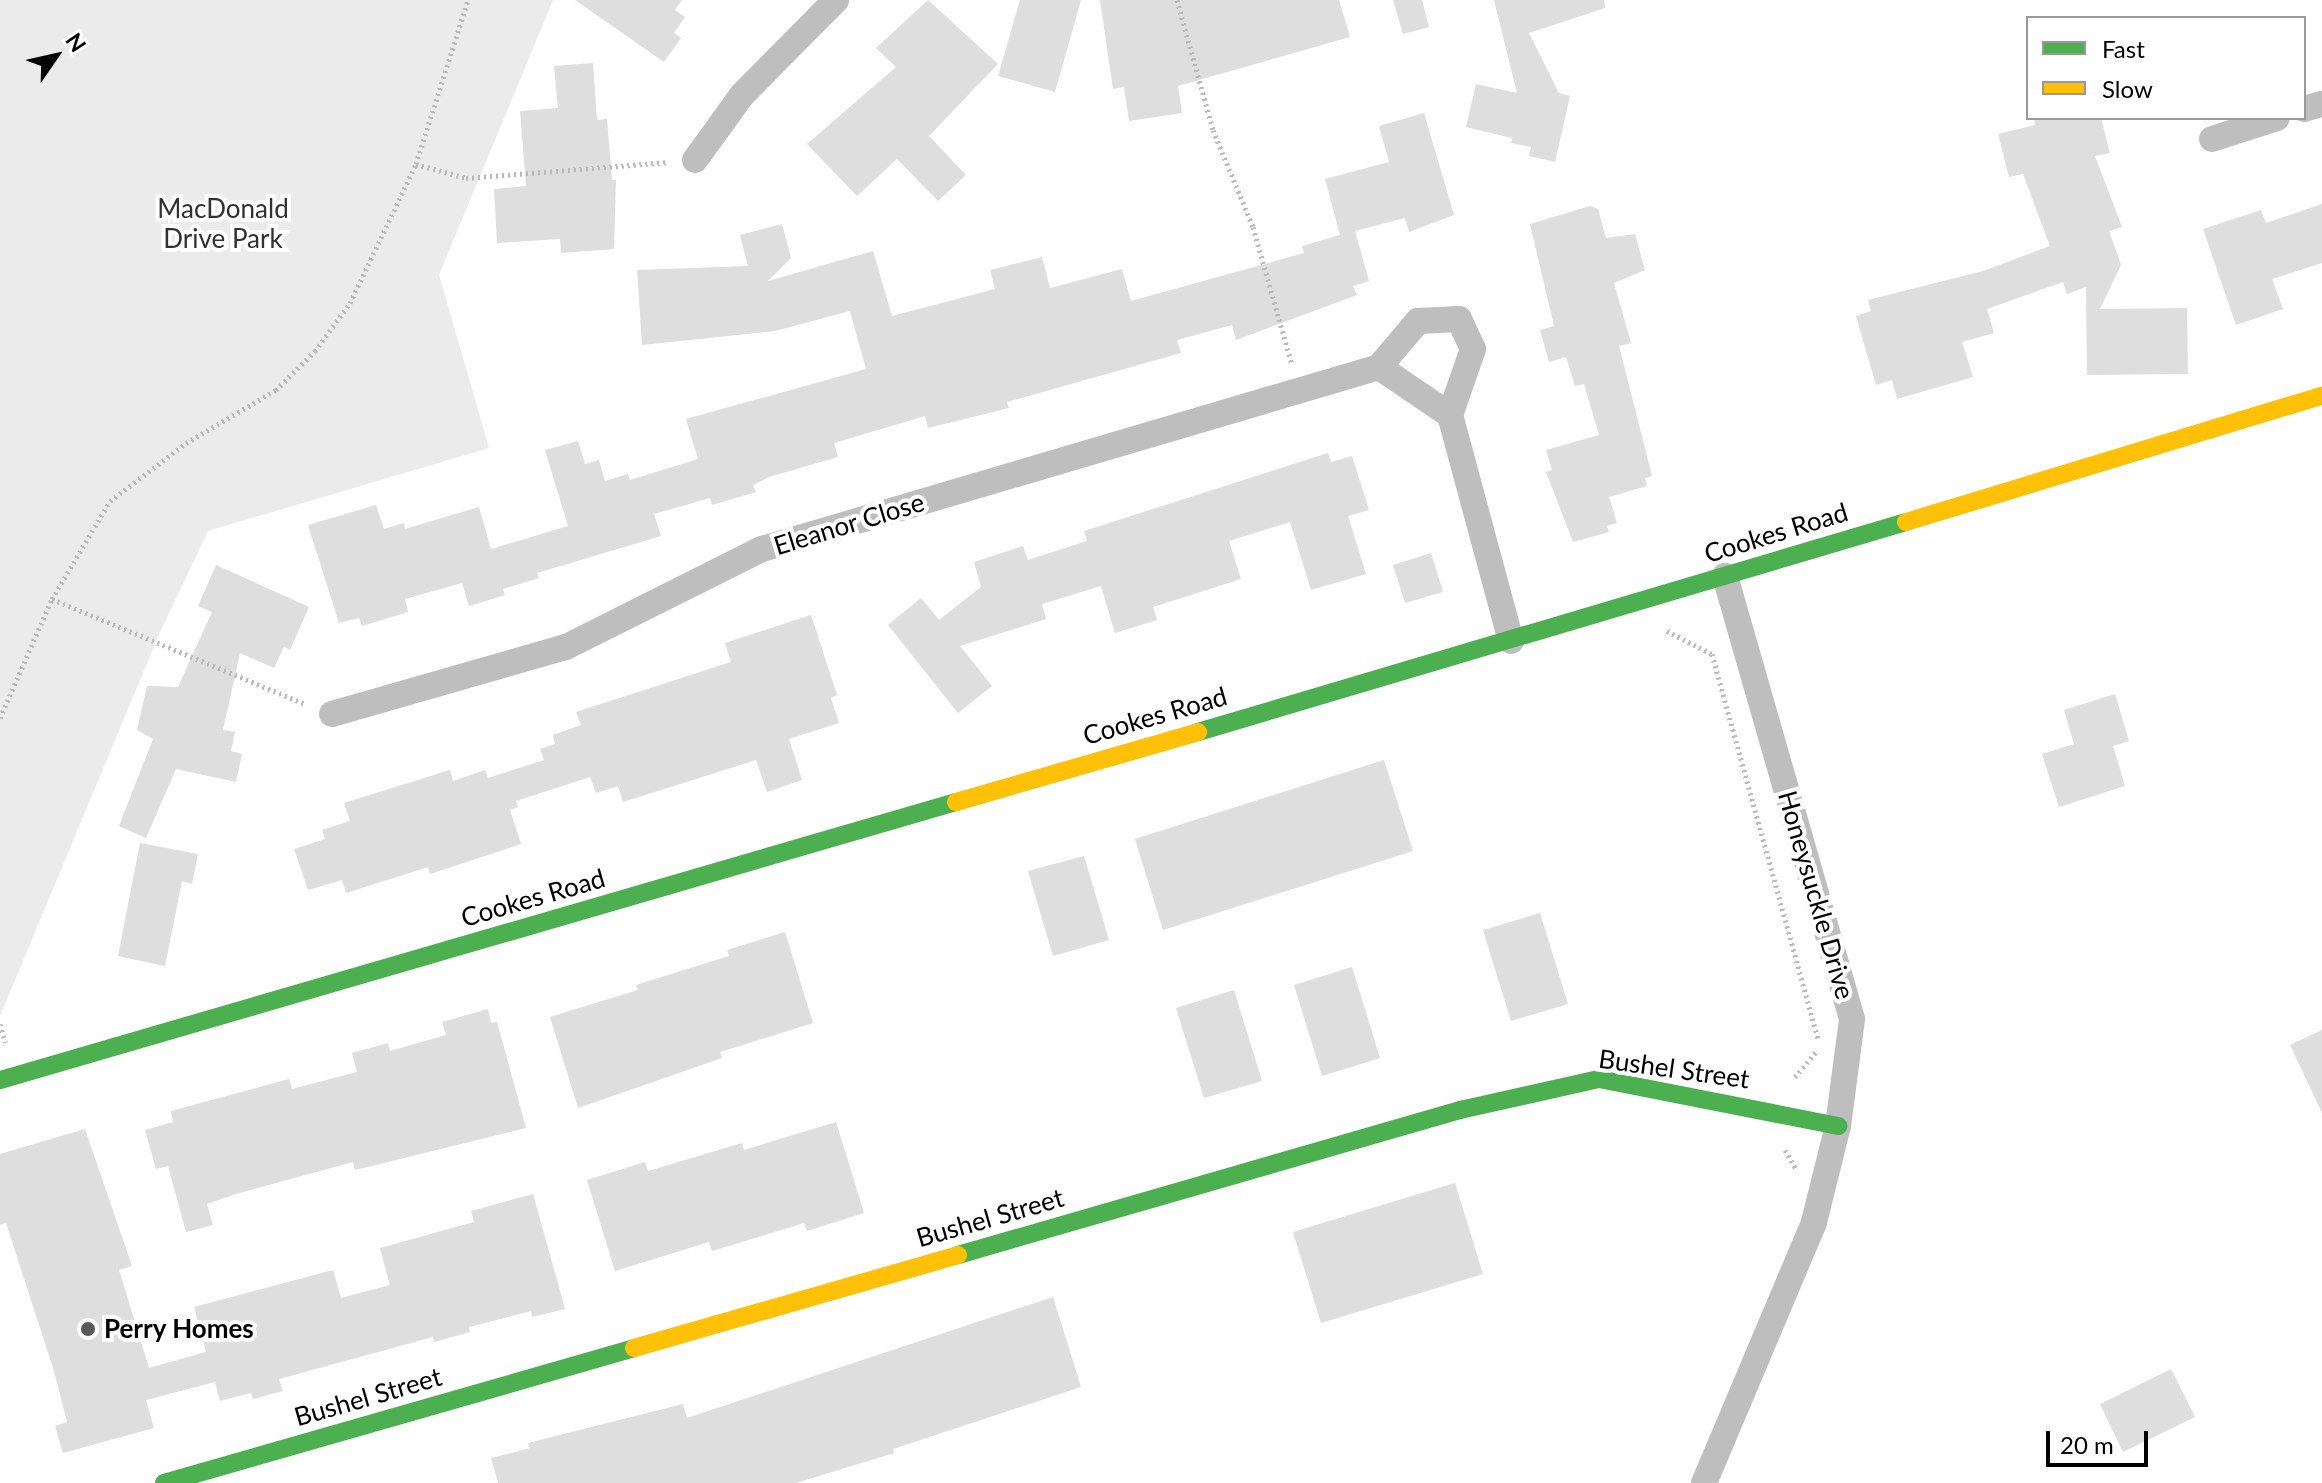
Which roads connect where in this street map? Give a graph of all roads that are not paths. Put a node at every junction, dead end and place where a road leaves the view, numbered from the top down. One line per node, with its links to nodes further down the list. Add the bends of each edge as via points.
1 (836, 0): 4 (street, via 742,95)
2 (2271, 120): 3 (street)
3 (2212, 139)
4 (695, 160)
5 (1379, 367): 7 (street); 7 (street, via 1418,321 1459,319 1473,349); 10 (street, Eleanor Close, via 762,549 566,647)
6 (2322, 396): 8 (street, Cookes Road)
7 (1450, 415): 9 (street)
8 (1725, 576): 9 (street, Cookes Road); 12 (street, Honeysuckle Drive, via 1852,1019)
9 (1511, 641): 11 (street, Cookes Road)
10 (332, 714)
11 (0, 1080)
12 (1838, 1126): 13 (street, Bushel Street, via 1599,1079 1460,1110); 14 (street, Honeysuckle Drive, via 1814,1222)
13 (164, 1483)
14 (1704, 1483)

